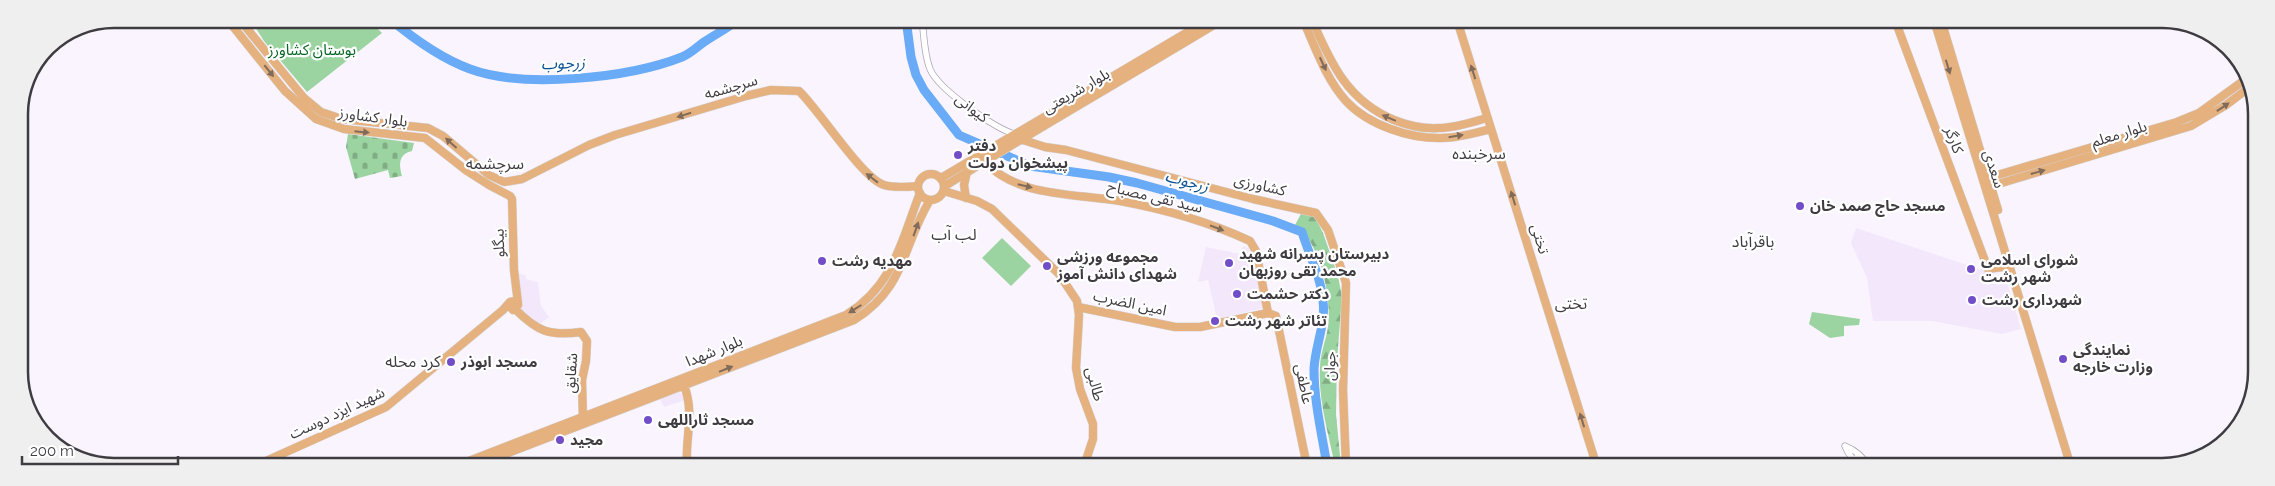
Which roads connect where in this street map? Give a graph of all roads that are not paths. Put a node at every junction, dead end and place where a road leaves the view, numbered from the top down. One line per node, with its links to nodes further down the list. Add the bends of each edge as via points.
1 (234, 28): 15 (main road, بلوار کشاورز, one-way to 15)
2 (246, 28): 14 (main road, بلوار کشاورز)
3 (923, 28): 19 (street, کیوانی, via 929,66 934,77)
4 (1195, 28): 22 (main road, بلوار شریعتی)
5 (1209, 28): 22 (main road, بلوار شریعتی, via 1100,93)
6 (1307, 28): 21 (main road, one-way to 21, via 1335,86 1346,102 1364,116 1420,136 1443,138)
7 (1316, 28): 18 (main road, one-way to 7, via 1425,128 1398,121 1371,108 1342,79)
8 (1460, 28): 17 (main road, تختی, one-way to 8)
9 (1898, 28): 36 (main road, کارگر, via 1988,269)
10 (1937, 28): 28 (main road, سعدی, one-way to 28)
11 (1943, 28): 28 (main road, سعدی)
12 (2242, 83): 16 (main road, بلوار معلم)
13 (2244, 91): 16 (main road, بلوار معلم, one-way to 13)
14 (304, 98): 15 (main road); 27 (main road, بلوار کشاورز, one-way to 14, via 504,182 489,175 443,136 428,128 342,119 321,112)
15 (296, 103): 31 (main road, بلوار کشاورز, one-way to 31, via 320,122 344,130 425,138 467,171)
16 (2201, 116): 26 (main road, بلوار معلم, one-way to 16, via 2150,139); 28 (main road, بلوار معلم)
17 (1488, 118): 18 (main road); 20 (main road, تختی)
18 (1468, 123): 21 (main road, via 1475,126)
19 (995, 125): 22 (street, کیوانی); 23 (street)
20 (1491, 129): 21 (main road); 51 (main road, تختی, one-way to 20)
21 (1472, 133)
22 (1016, 138): 23 (main road, بلوار شریعتی); 24 (main road, بلوار شریعتی); 35 (main road, کشاورزی)
23 (1002, 141): 24 (main road, بلوار شریعتی)
24 (983, 158): 25 (main road, بلوار شریعتی); 29 (main road, بلوار شریعتی); 39 (main road, سید تقی مصباح, one-way to 39, via 998,174 1016,184 1182,215 1250,241 1256,251)
25 (967, 172): 29 (main road, بلوار شریعتی); 33 (main road)
26 (2009, 181): 28 (main road, بلوار معلم); 32 (main road)
27 (513, 182): 30 (main road, سرچشمه, one-way to 27, via 886,186 872,178 799,90 776,90 746,96 608,138); 31 (main road, بیگلو, via 516,190)
28 (1987, 183): 32 (main road, سعدی); 36 (main road, سعدی)
29 (943, 185): 30 (main road, via 934,174 926,175 920,180); 33 (main road, امین الضرب); 34 (main road, via 937,199)
30 (919, 190): 34 (main road); 41 (main road, بلوار شهدا, one-way to 41, via 893,267 878,290 863,305)
31 (511, 197): 37 (main road, بیگلو)
32 (1994, 197): 40 (main road, سعدی)
33 (966, 198): 38 (main road, امین الضرب, via 992,209 1059,274 1070,287)
34 (930, 200): 41 (main road, بلوار شهدا, one-way to 34, via 854,320 879,299 898,276)
35 (1316, 212): 50 (main road, جوان, via 1330,236 1346,283 1343,390)
36 (2010, 266): 40 (main road, سعدی)
37 (514, 306): 43 (main road, شقایق, via 528,322 550,334 583,334 587,340 582,380); 44 (main road, شهید ایزد دوست, via 493,319 386,407)
38 (1078, 307): 39 (main road, امین الضرب, via 1175,327 1207,326); 48 (main road, طالبی, via 1076,368 1093,424 1094,438)
39 (1268, 313): 49 (main road, عاطفی, via 1276,316)
40 (2029, 325): 52 (main road, سعدی)
41 (808, 333): 42 (main road, بلوار شهدا, one-way to 41); 43 (main road, بلوار شهدا)
42 (684, 386): 43 (main road, بلوار شهدا); 47 (main road, via 691,417)
43 (583, 422): 45 (main road, بلوار شهدا); 46 (main road, بلوار شهدا)
44 (271, 459)
45 (476, 459)
46 (491, 459)
47 (687, 459)
48 (1086, 459)
49 (1306, 459)
50 (1346, 459)
51 (1594, 459)
52 (2069, 459)

